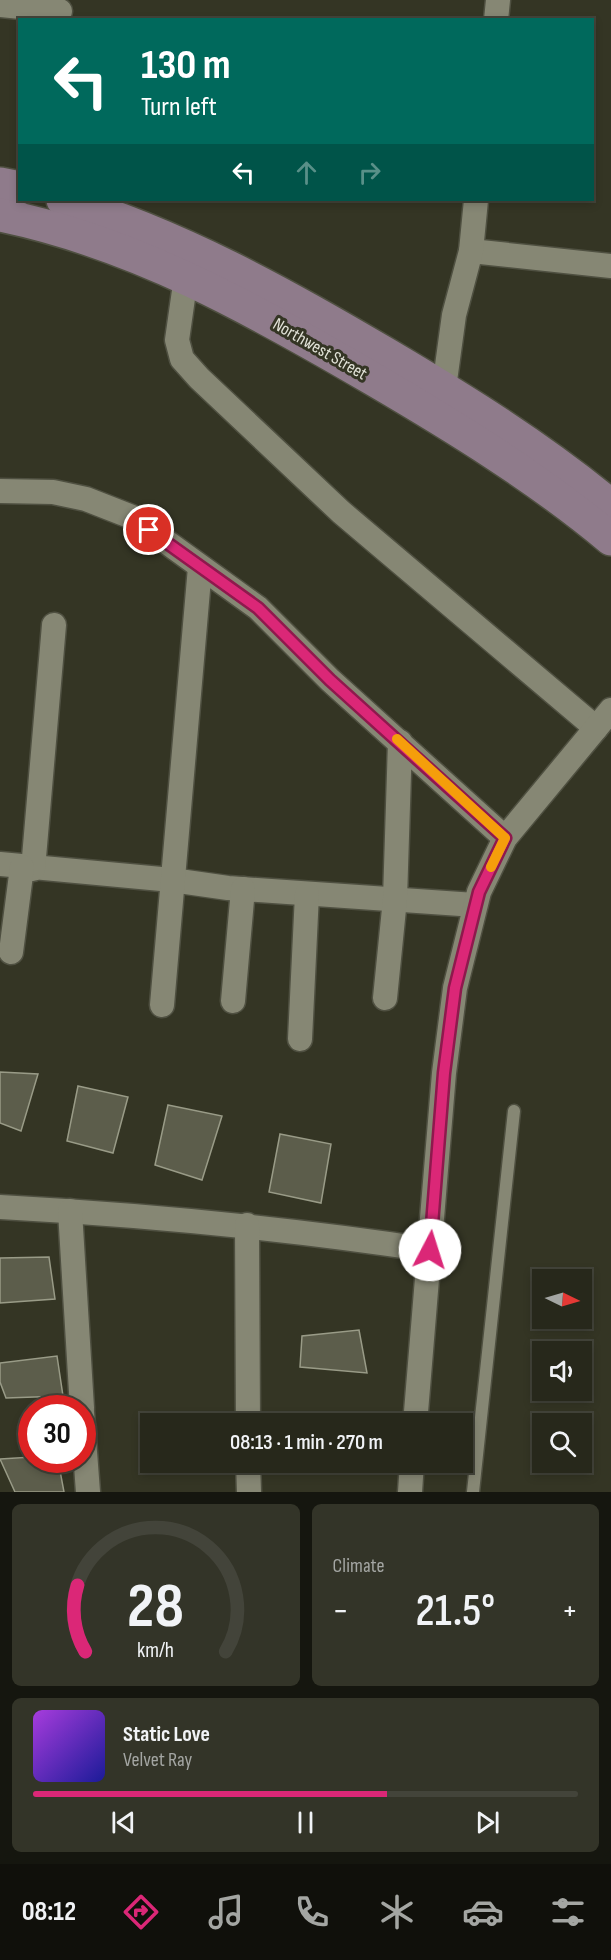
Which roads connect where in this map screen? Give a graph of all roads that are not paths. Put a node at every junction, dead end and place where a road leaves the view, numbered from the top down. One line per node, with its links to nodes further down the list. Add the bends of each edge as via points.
1 (498, 0): 4 (street)
2 (0, 5): 3 (street)
3 (60, 10)
4 (496, 18)
5 (0, 184): 6 (main road)
6 (18, 188)
7 (66, 201): 13 (main road, Northwest Street, via 147,230 263,283)
8 (476, 201): 10 (street)
9 (0, 214): 12 (main road, Northwest Street, via 137,255)
10 (471, 251): 11 (street); 13 (street, via 454,315)
11 (611, 266)
12 (186, 277): 16 (main road, Northwest Street, via 228,296 451,425); 19 (street, via 177,340 182,359 199,378 341,512)
13 (444, 388): 15 (main road, Northwest Street, via 542,452)
14 (0, 491): 17 (street, via 53,492 86,499 132,518)
15 (611, 506)
16 (611, 539)
17 (200, 567): 20 (street, via 258,608); 23 (street)
18 (54, 625): 22 (street)
19 (604, 719): 21 (street)
20 (400, 742): 21 (street); 26 (street)
21 (505, 838): 27 (street)
22 (18, 867): 23 (street); 28 (street)
23 (172, 880): 24 (street); 31 (street)
24 (243, 889): 25 (street); 30 (street)
25 (307, 894): 26 (street); 32 (street)
26 (395, 900): 27 (street); 29 (street)
27 (475, 905): 37 (street, via 455,988)
28 (11, 951)
29 (385, 998)
30 (234, 1001)
31 (162, 1005)
32 (300, 1039)
33 (514, 1111): 47 (lane)
34 (0, 1207): 35 (street)
35 (70, 1211): 36 (street); 38 (street)
36 (247, 1225): 37 (street); 39 (street)
37 (430, 1250): 40 (street)
38 (81, 1395)
39 (248, 1413)
40 (417, 1413)
41 (87, 1473): 44 (street)
42 (248, 1473): 45 (street)
43 (411, 1473): 46 (street)
44 (88, 1492)
45 (249, 1492)
46 (410, 1492)
47 (473, 1492)

